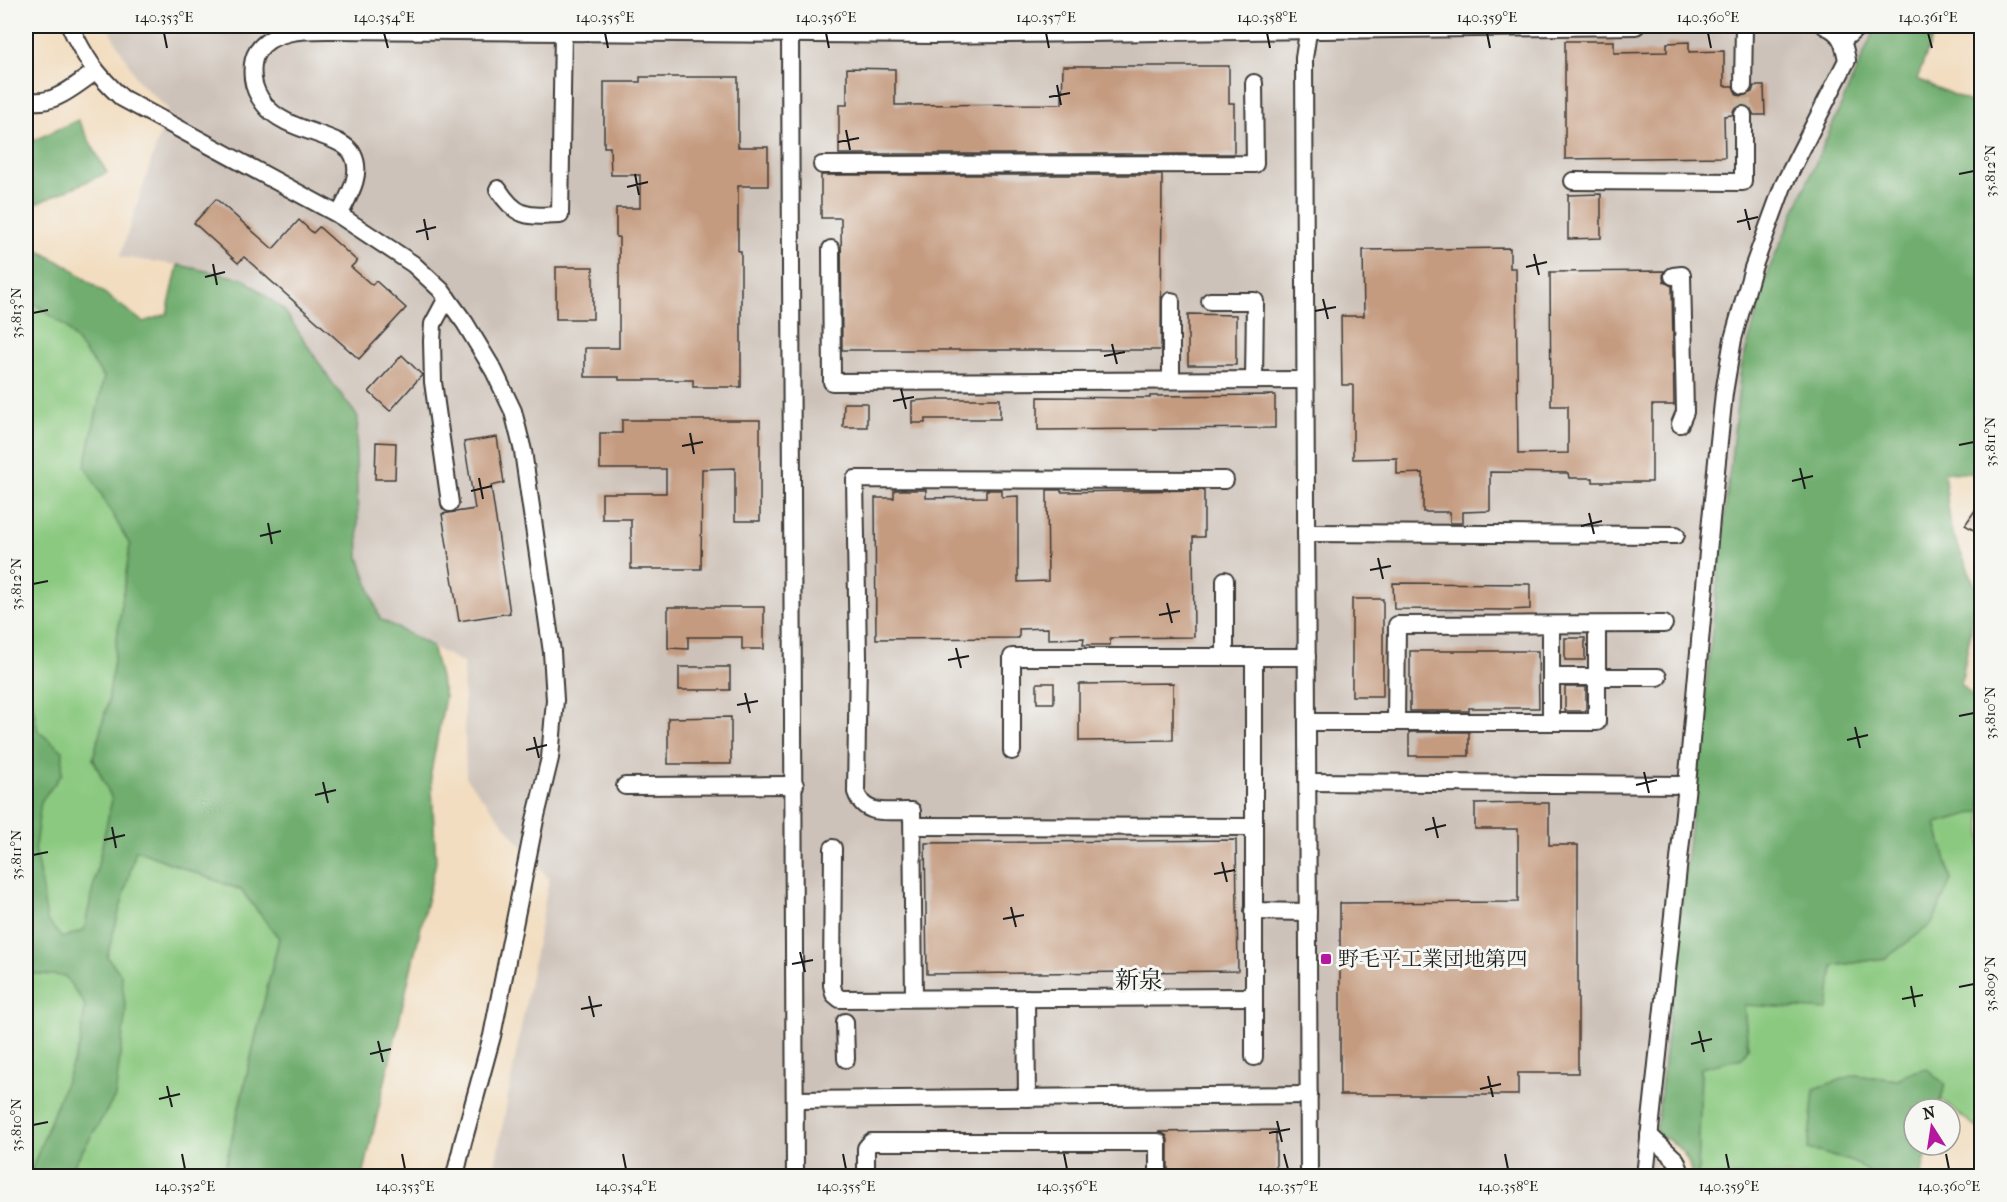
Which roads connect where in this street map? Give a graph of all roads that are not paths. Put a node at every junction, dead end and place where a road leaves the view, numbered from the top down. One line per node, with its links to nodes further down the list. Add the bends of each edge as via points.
1 (70, 26): 14 (street)
2 (1536, 26): 3 (street); 7 (street)
3 (1636, 26)
4 (1744, 26): 16 (street)
5 (1825, 26): 13 (street, via 1833,28)
6 (1859, 26): 13 (street)
7 (1387, 27): 8 (street)
8 (1308, 28): 10 (street); 30 (street, via 1304,58)
9 (851, 30): 10 (street); 12 (street)
10 (934, 30)
11 (563, 32): 12 (street); 21 (street, via 560,215 534,217 518,213); 22 (street, via 299,30 269,41 257,52 252,68 258,97 271,114 342,142 353,154 357,171)
12 (790, 34): 51 (street)
13 (1843, 40): 52 (street, via 1847,60 1783,186 1753,267 1733,339 1711,519)
14 (95, 72): 17 (street, via 54,100); 22 (street, via 122,98)
15 (1254, 82): 19 (street, via 1255,164)
16 (1743, 86)
17 (26, 100)
18 (1743, 115): 20 (street, via 1743,182)
19 (822, 165)
20 (1573, 181)
21 (498, 189)
22 (339, 215): 25 (street, via 413,264)
23 (831, 249): 28 (street, via 832,382)
24 (1673, 276): 31 (street, via 1682,275 1685,412)
25 (447, 298): 33 (street, via 433,324 432,341 433,382); 69 (street, via 488,362 513,411 523,451 555,700 550,758 492,1036)
26 (1171, 301): 28 (street)
27 (1210, 301): 29 (street, via 1255,301)
28 (1171, 380): 29 (street)
29 (1254, 380): 30 (street)
30 (1305, 380): 34 (street)
31 (1680, 424)
32 (1225, 480): 54 (street, via 855,479 856,792 860,803 869,810 912,811)
33 (450, 503)
34 (1306, 533): 35 (street); 42 (street)
35 (1676, 535)
36 (1225, 580): 40 (street)
37 (1664, 624): 39 (street)
38 (1551, 625): 39 (street); 43 (street); 47 (street, via 1396,625)
39 (1597, 625): 44 (street)
40 (1225, 657): 41 (street); 49 (street, via 1012,657)
41 (1254, 657): 42 (street); 55 (street)
42 (1307, 657): 46 (street)
43 (1551, 677): 44 (street); 48 (street)
44 (1597, 677): 45 (street); 48 (street, via 1597,722)
45 (1658, 677)
46 (1307, 722): 47 (street); 50 (street)
47 (1396, 722): 48 (street)
48 (1551, 722)
49 (1012, 751)
50 (1308, 782): 52 (street); 58 (street)
51 (795, 785): 53 (street); 67 (street)
52 (1687, 785): 68 (street)
53 (625, 786)
54 (913, 826): 55 (street); 60 (street)
55 (1253, 827): 57 (street)
56 (833, 848): 60 (street, via 834,994 840,999)
57 (1253, 911): 58 (street); 59 (street)
58 (1308, 912): 65 (street)
59 (1253, 997): 61 (street); 63 (street)
60 (914, 998): 61 (street)
61 (1026, 998): 66 (street)
62 (845, 1022): 64 (street)
63 (1254, 1057)
64 (846, 1059)
65 (1309, 1095): 66 (street); 73 (street)
66 (1027, 1098): 67 (street)
67 (795, 1100): 70 (street)
68 (1649, 1135): 74 (street); 75 (street, via 1676,1160)
69 (455, 1176)
70 (795, 1176)
71 (866, 1176): 72 (street, via 866,1148 871,1142 1158,1142)
72 (1158, 1176)
73 (1309, 1176)
74 (1645, 1176)
75 (1682, 1176)

